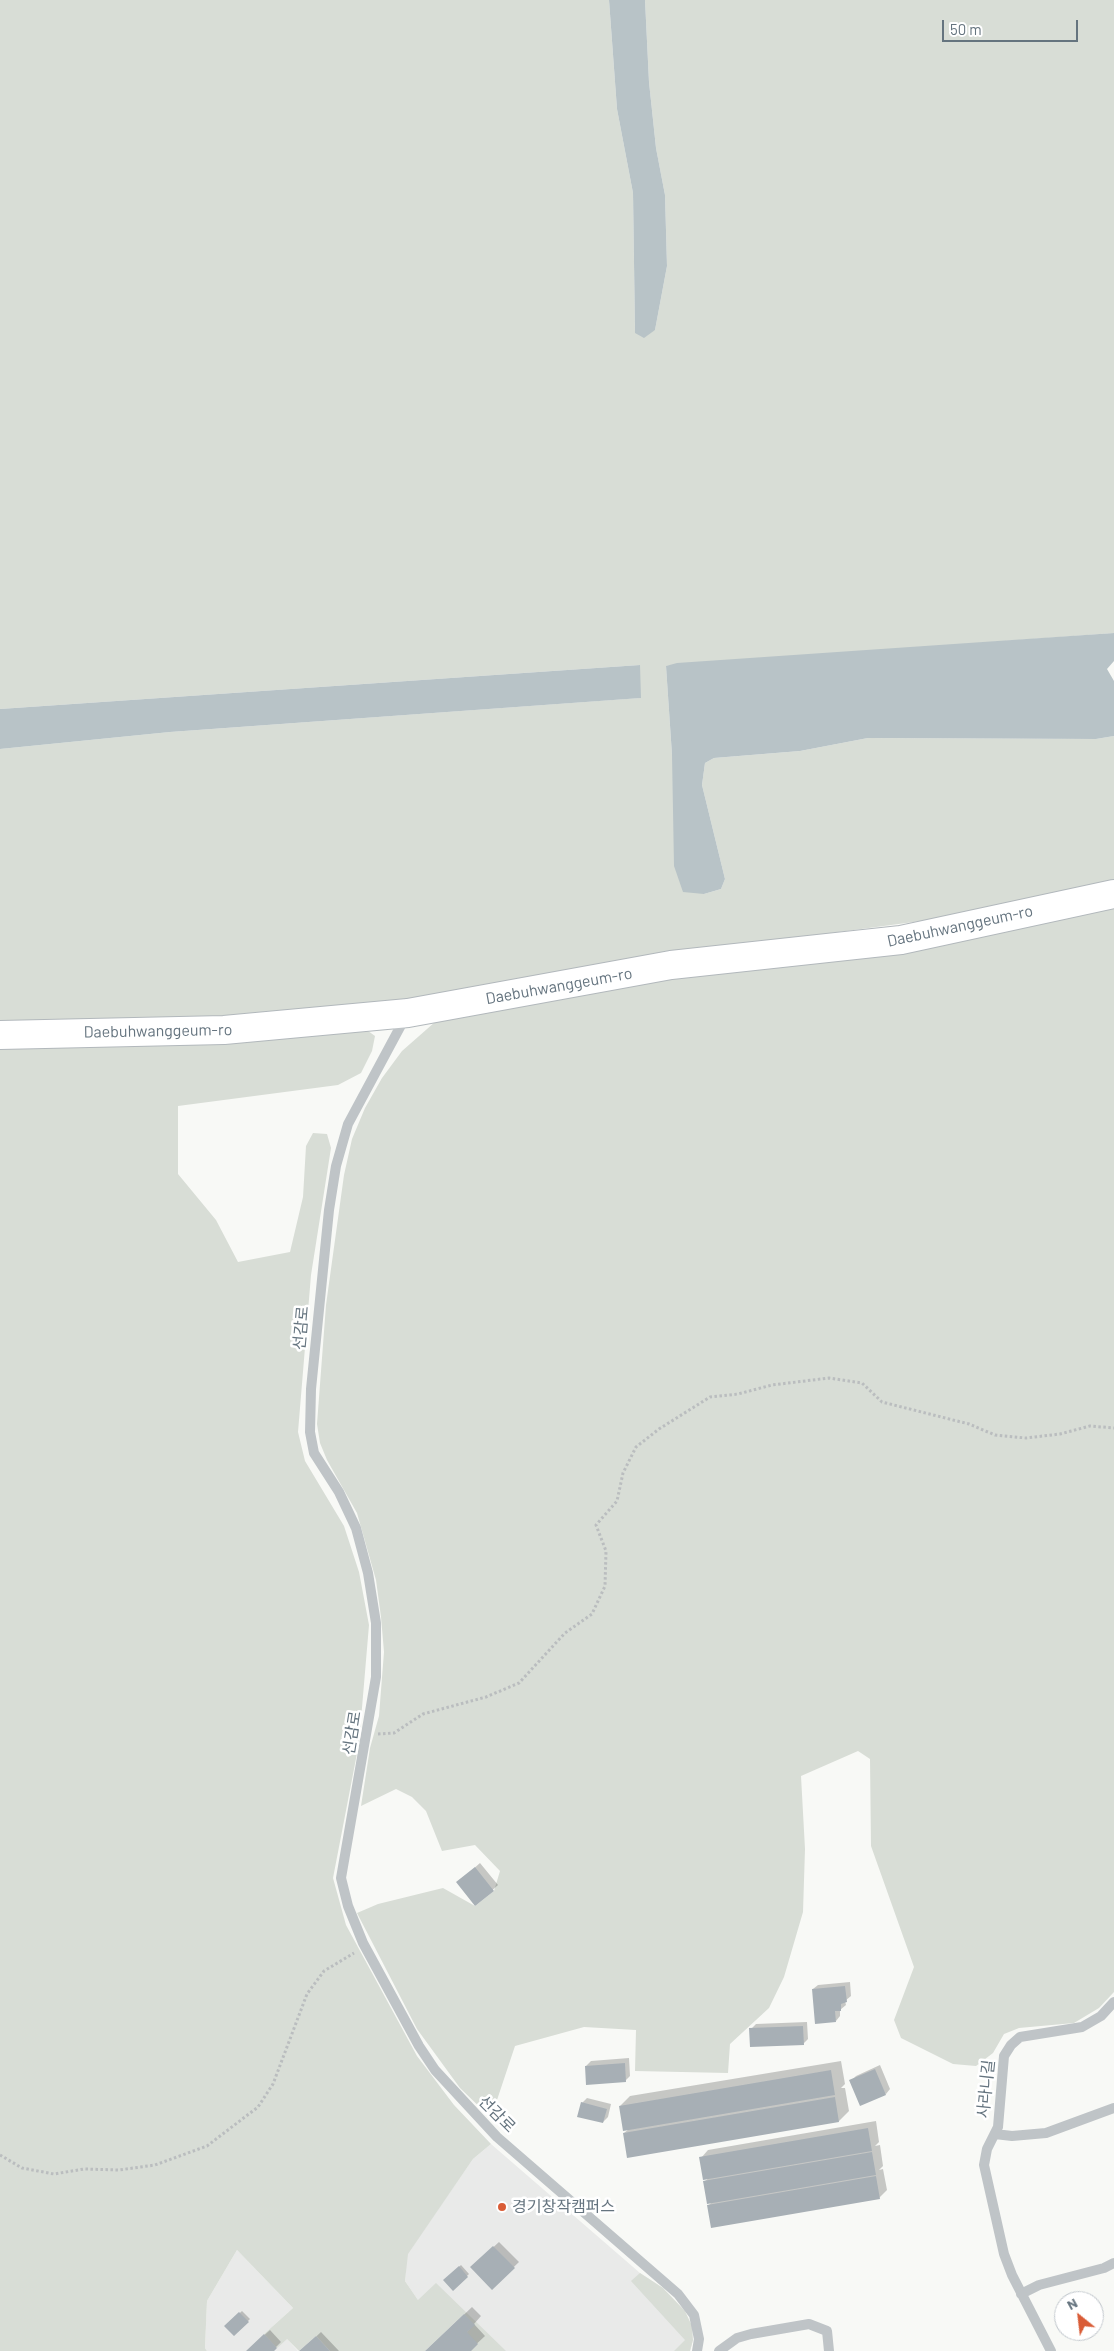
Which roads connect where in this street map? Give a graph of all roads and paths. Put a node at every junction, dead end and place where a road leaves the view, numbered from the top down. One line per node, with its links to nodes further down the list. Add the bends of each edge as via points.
1 (1114, 894): 2 (main road, Daebuhwanggeum-ro, via 901,940 671,965)
2 (408, 1013): 3 (main road, Daebuhwanggeum-ro, via 224,1030); 5 (lane, 선감로, via 348,1124 336,1166 311,1389 310,1432 314,1453 339,1492 356,1528 368,1572 376,1623 376,1677)
3 (0, 1035)
4 (1114, 1428): 5 (path, via 1090,1426 1026,1438 995,1435 969,1424 882,1402 862,1383 828,1378 710,1397 636,1447 623,1473 616,1501 596,1525 606,1551 605,1586 592,1614 565,1633 519,1683 486,1697 423,1714 394,1733)
5 (367, 1736): 6 (lane, 선감로, via 341,1878)
6 (363, 1943): 10 (path, via 352,1956 324,1971 307,1994 273,2084 258,2107 208,2146 155,2165 54,2174 22,2168); 13 (lane, 선감로, via 435,2070 496,2137 678,2294 694,2314 699,2339)
7 (1114, 2002): 9 (lane, 사라니길, via 1082,2027 1020,2037 1011,2045 1004,2056)
8 (1114, 2108): 9 (lane, 사라니길, via 1046,2133)
9 (995, 2134): 12 (lane, 사라니길, via 984,2165 1004,2254)
10 (0, 2155)
11 (1114, 2263): 12 (lane, via 1039,2285)
12 (1021, 2294): 16 (lane, 사라니길)
13 (697, 2351)
14 (719, 2351): 15 (lane, via 737,2338 808,2324 827,2331)
15 (830, 2351)
16 (1051, 2351)

